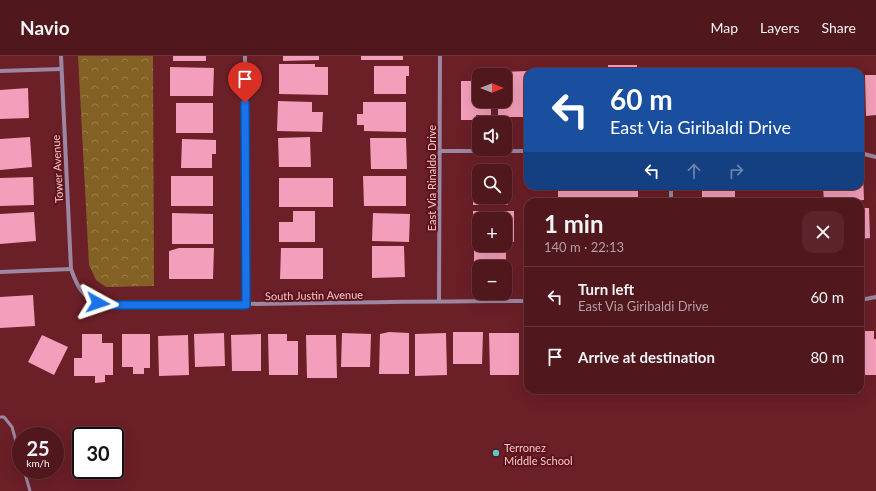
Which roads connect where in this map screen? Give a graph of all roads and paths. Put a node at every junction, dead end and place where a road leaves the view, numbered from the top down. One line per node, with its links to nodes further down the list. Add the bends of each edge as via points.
1 (61, 56): 4 (street, Tower Avenue)
2 (245, 56): 16 (street)
3 (440, 56): 6 (street, East Via Rinaldo Drive)
4 (62, 68): 5 (street); 10 (street, Tower Avenue)
5 (0, 72)
6 (441, 151): 7 (street); 14 (street, East Via Rinaldo Drive)
7 (524, 151)
8 (864, 153): 9 (street)
9 (876, 157)
10 (71, 269): 11 (street); 16 (street, South Justin Avenue, via 77,286 87,298 98,303)
11 (0, 272)
12 (876, 297): 13 (street)
13 (864, 299)
14 (440, 300): 15 (street, South Justin Avenue); 16 (street, South Justin Avenue)
15 (524, 300)
16 (246, 305)
17 (0, 417): 18 (lane, via 4,417)
18 (12, 427)
19 (27, 479): 20 (lane)
20 (30, 491)

